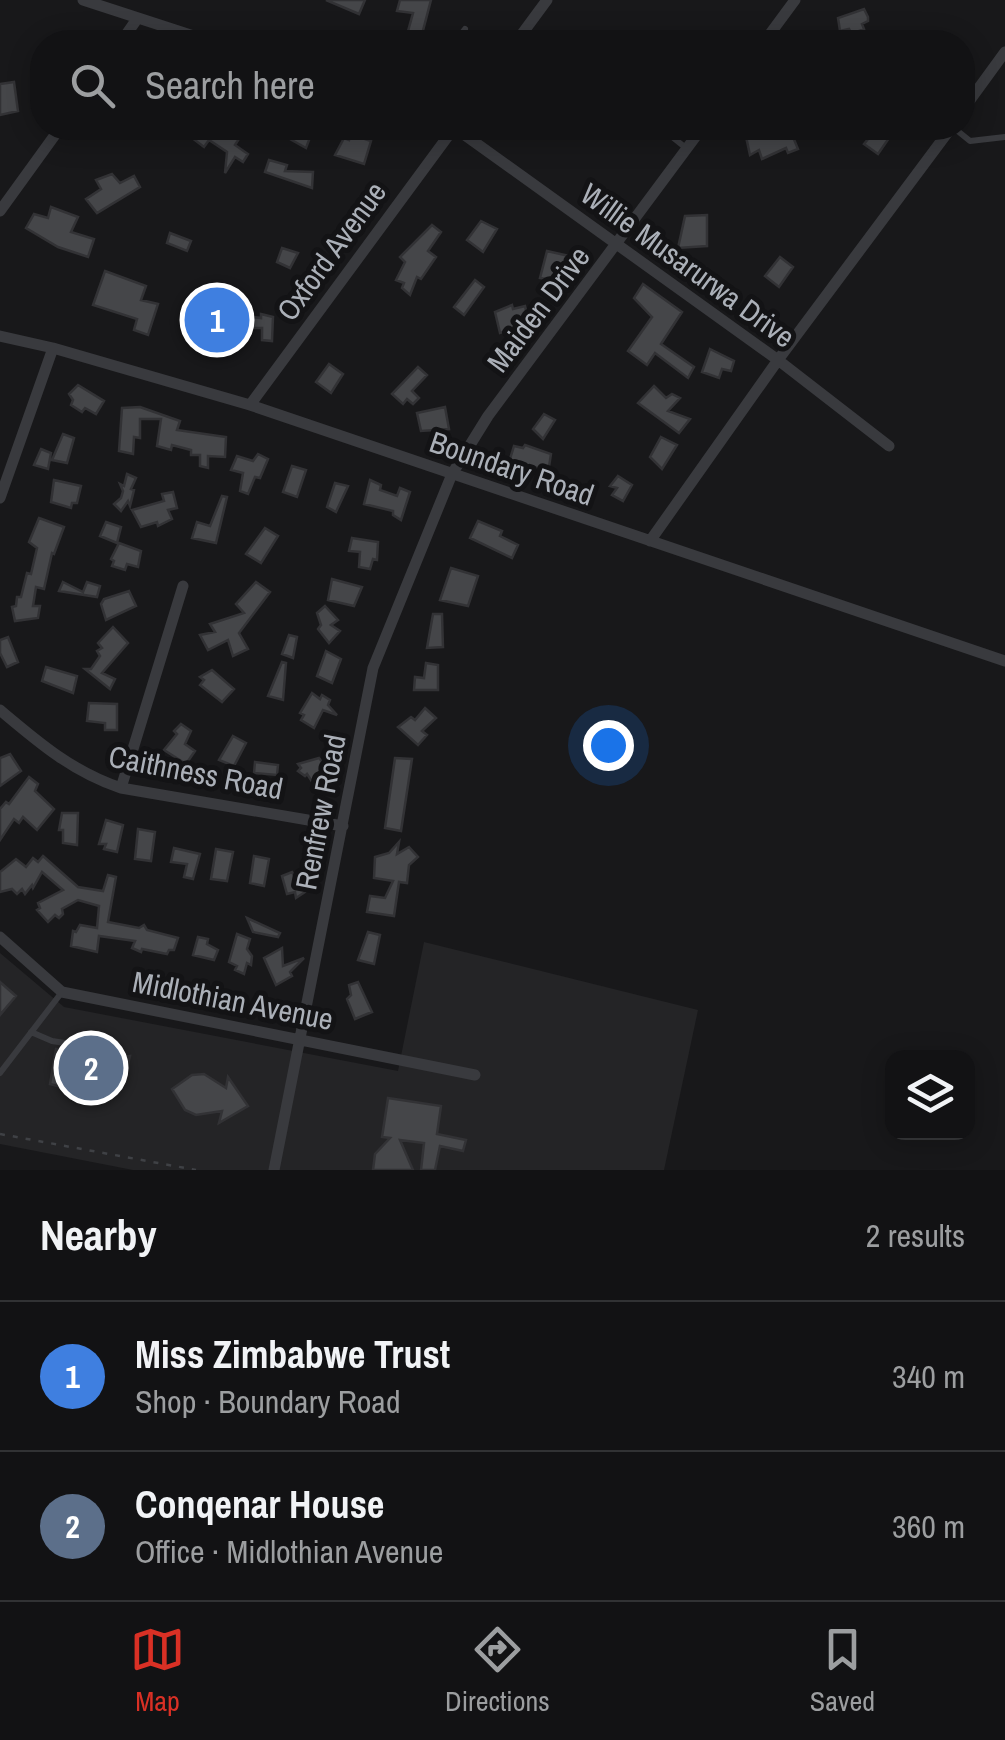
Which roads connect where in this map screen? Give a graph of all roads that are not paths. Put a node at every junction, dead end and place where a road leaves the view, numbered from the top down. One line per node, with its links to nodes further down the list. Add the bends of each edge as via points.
1 (547, 0): 7 (street)
2 (795, 0): 8 (street)
3 (91, 1): 4 (street)
4 (138, 19): 5 (street); 6 (street)
5 (129, 30)
6 (173, 30)
7 (525, 30)
8 (773, 30)
9 (1005, 52): 10 (street)
10 (975, 93)
11 (1005, 137): 18 (lane)
12 (51, 140): 20 (street)
13 (445, 140): 25 (street, Oxford Avenue)
14 (471, 140): 21 (street, Willie Musarurwa Drive)
15 (677, 140): 19 (lane)
16 (693, 140): 19 (street, Maiden Drive)
17 (943, 140): 24 (street)
18 (969, 140)
19 (687, 148): 21 (street, Maiden Drive)
20 (0, 211)
21 (618, 244): 24 (street, Willie Musarurwa Drive); 27 (street, Maiden Drive)
22 (0, 336): 23 (street, Boundary Road)
23 (54, 348): 25 (street, Boundary Road); 28 (street)
24 (778, 360): 26 (street, Willie Musarurwa Drive); 29 (street)
25 (250, 404): 27 (street, Boundary Road)
26 (888, 446)
27 (452, 474): 29 (street, Boundary Road); 34 (street, Renfrew Road, via 373,668)
28 (0, 498)
29 (650, 541): 31 (street, Boundary Road)
30 (182, 586): 33 (street)
31 (1005, 661)
32 (0, 710): 33 (street, Caithness Road, via 57,758)
33 (121, 788): 34 (street, Caithness Road)
34 (343, 826): 38 (street, Renfrew Road)
35 (0, 937): 36 (street)
36 (62, 992): 37 (lane); 38 (street, Midlothian Avenue)
37 (31, 1032): 39 (lane); 40 (lane)
38 (300, 1039): 41 (street, Midlothian Avenue); 42 (street, Renfrew Road)
39 (116, 1051)
40 (0, 1073)
41 (475, 1075)
42 (274, 1170)

